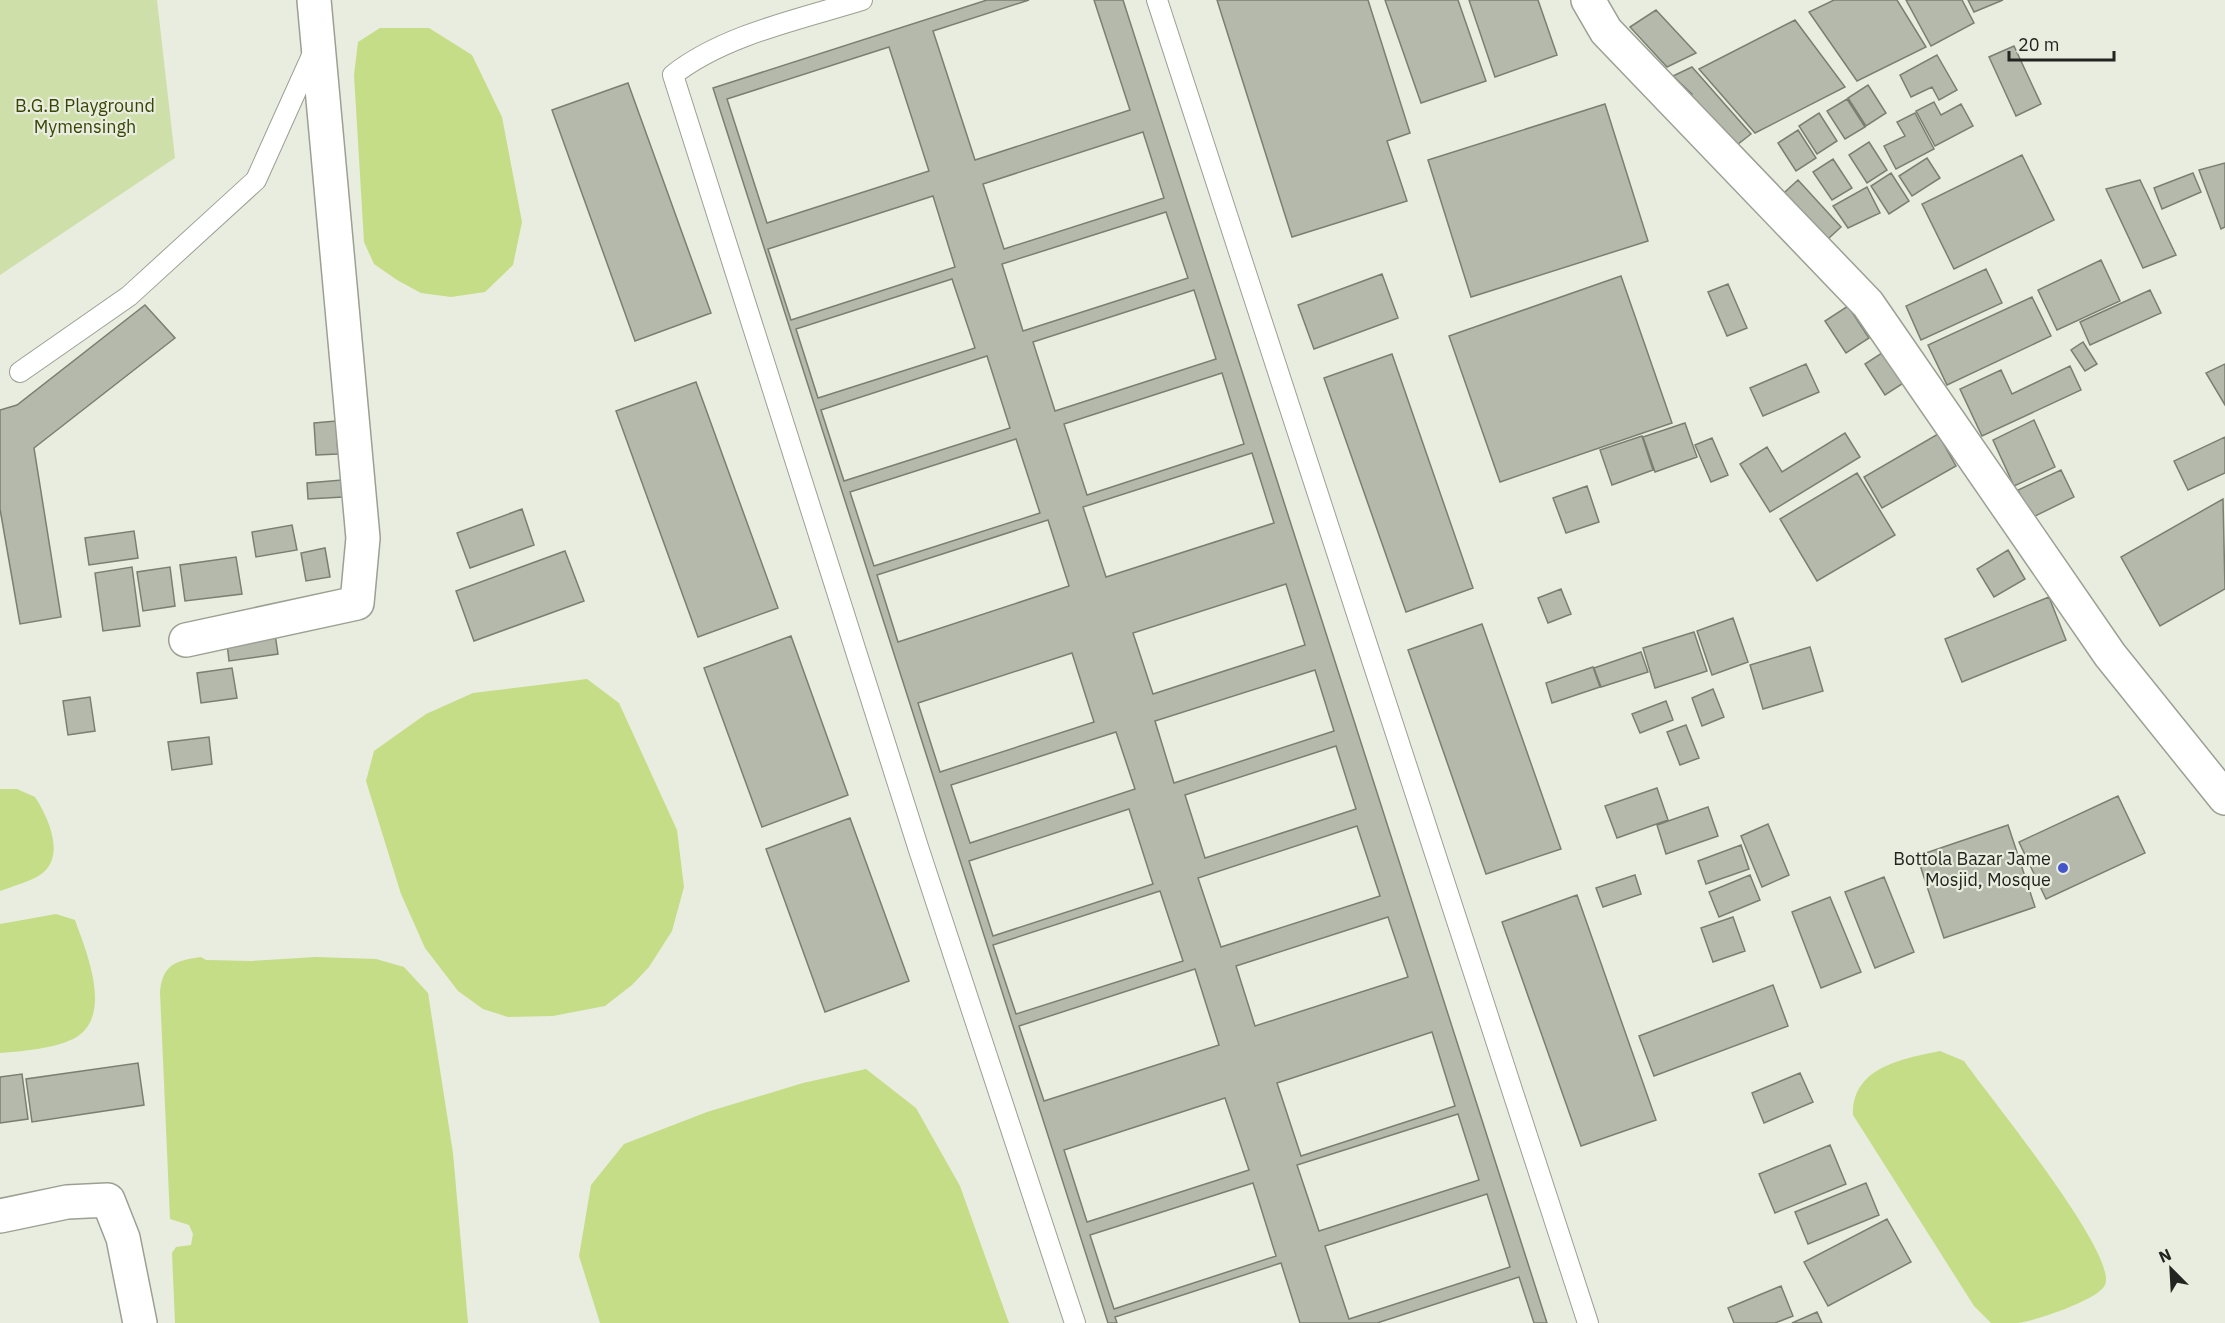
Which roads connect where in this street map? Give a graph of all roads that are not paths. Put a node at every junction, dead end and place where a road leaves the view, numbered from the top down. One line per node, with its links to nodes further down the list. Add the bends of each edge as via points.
1 (314, 0): 5 (street)
2 (862, 0): 11 (lane, via 758,32 689,61 673,75 919,850)
3 (1157, 0): 12 (lane)
4 (1588, 0): 8 (street, via 1606,31 1868,304 2110,656)
5 (318, 43): 6 (lane, via 256,180 129,296); 7 (street, via 363,538 357,603)
6 (20, 372)
7 (186, 640)
8 (2225, 798)
9 (0, 1216): 10 (street, via 67,1202 108,1200 123,1238)
10 (140, 1323)
11 (1075, 1323)
12 (1588, 1323)

